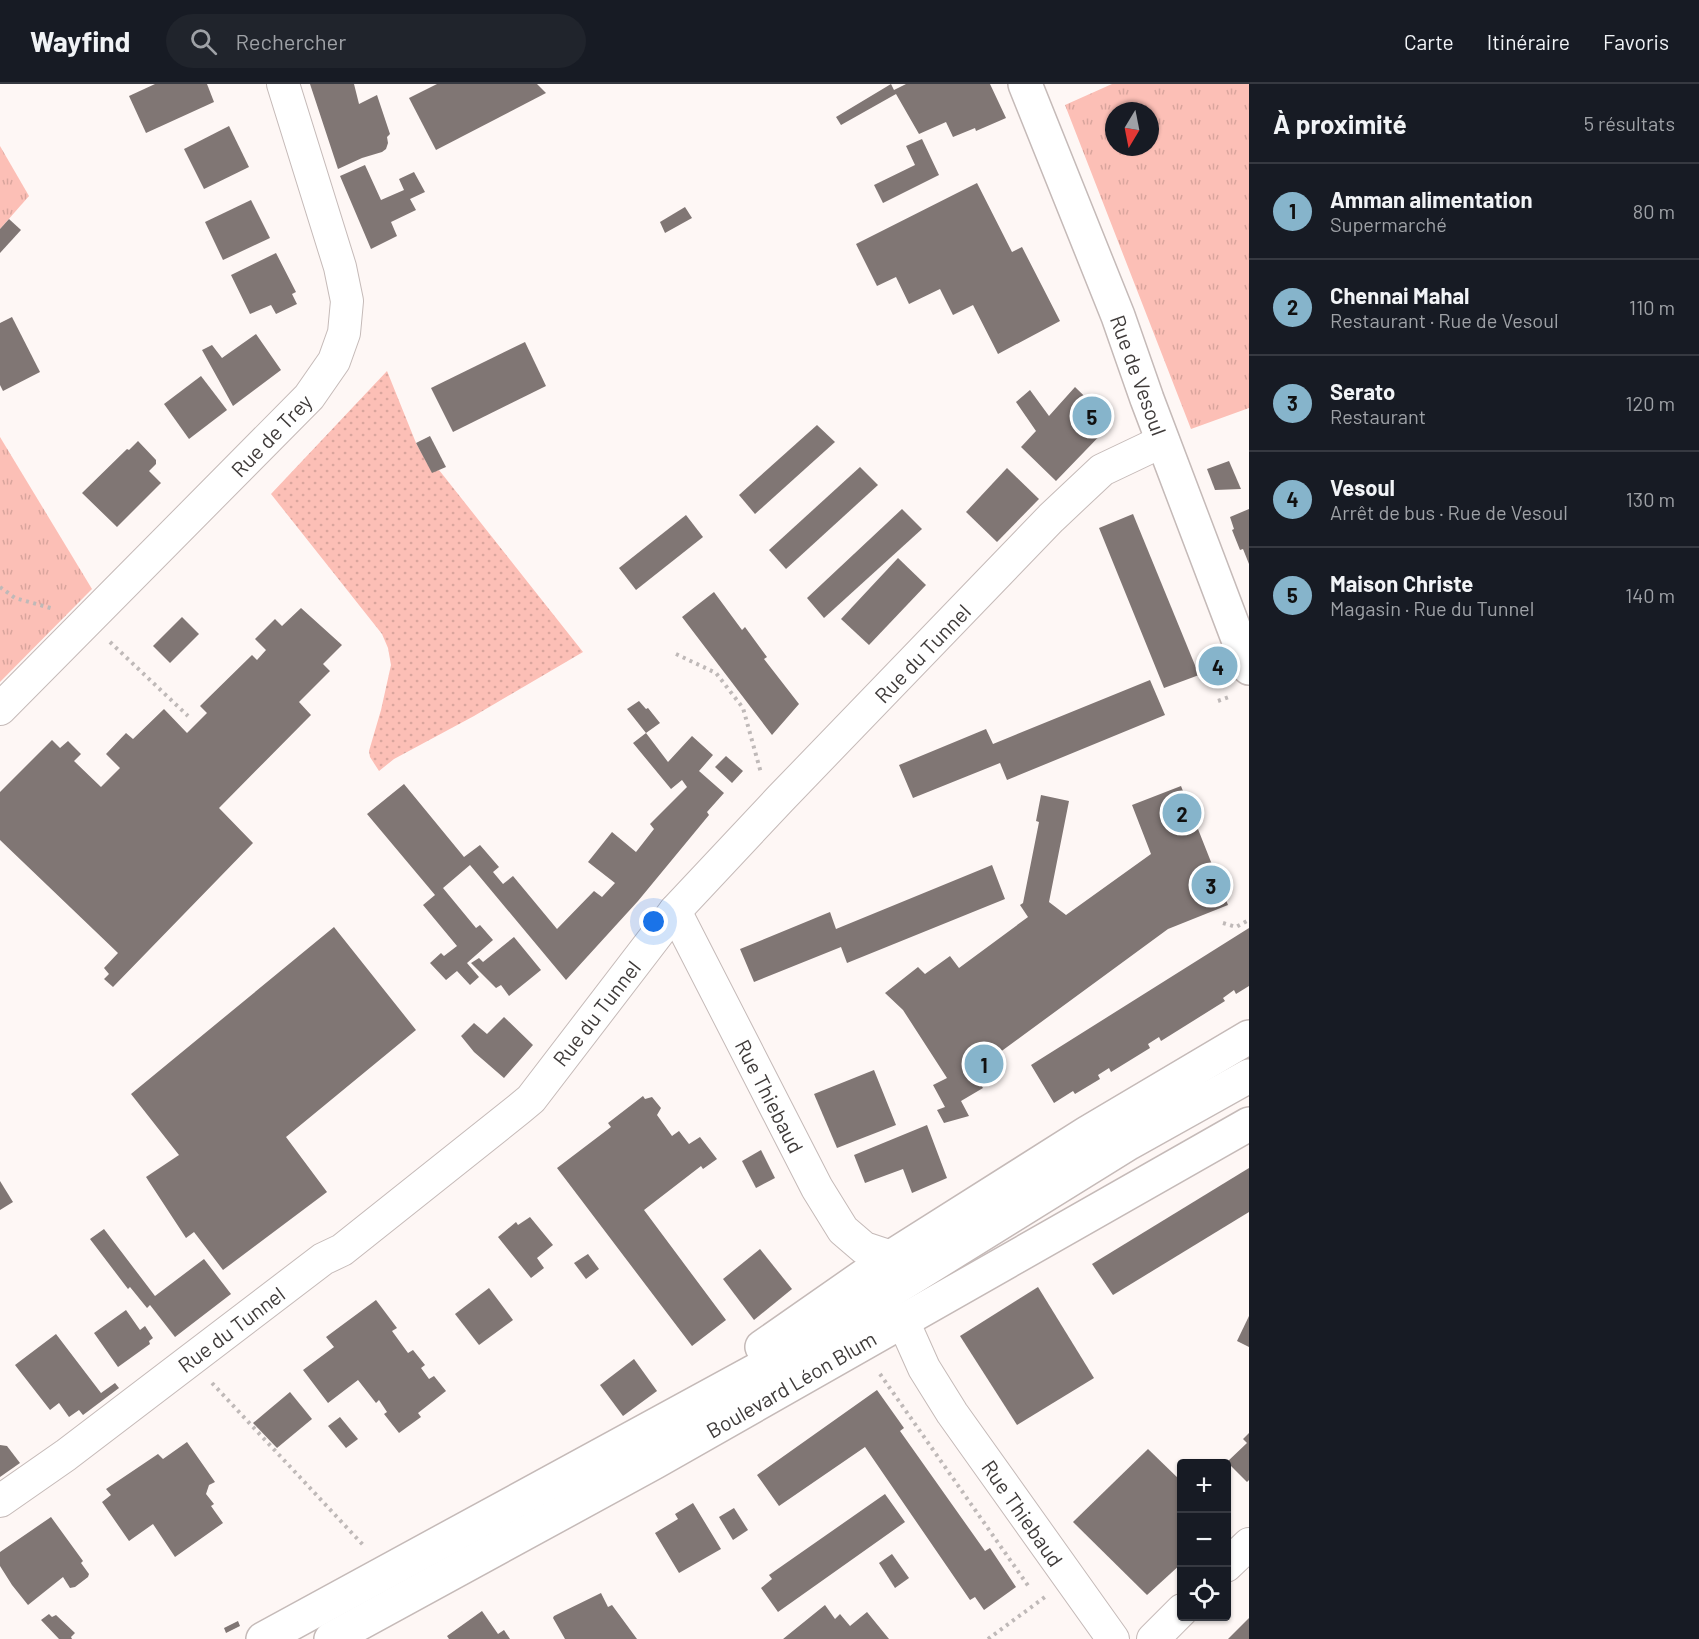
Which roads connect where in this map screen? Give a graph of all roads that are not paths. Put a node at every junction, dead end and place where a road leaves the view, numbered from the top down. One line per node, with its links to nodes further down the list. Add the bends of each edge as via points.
1 (283, 84): 5 (street, Rue de Trey, via 347,301 344,333 334,361 309,397 75,616)
2 (1025, 84): 3 (main road, Rue de Vesoul, via 1118,316)
3 (1163, 441): 4 (main road, Rue de Vesoul); 6 (street, Rue du Tunnel, via 1102,470 1060,510)
4 (1242, 681)
5 (0, 709)
6 (675, 911): 10 (street, Rue Thiebaud, via 817,1188 843,1230 864,1248); 15 (street, Rue du Tunnel, via 519,1110 342,1250 323,1259)
7 (1249, 1037): 10 (main road, via 1087,1133)
8 (1249, 1076): 12 (main road, Boulevard Léon Blum, via 1129,1143)
9 (1249, 1124): 11 (main road, Boulevard Léon Blum)
10 (891, 1257): 13 (main road)
11 (903, 1321): 14 (main road, Boulevard Léon Blum); 21 (street, Rue Thiebaud, via 924,1368 952,1413)
12 (810, 1341): 13 (main road); 14 (main road)
13 (636, 1435): 19 (main road)
14 (655, 1462): 20 (main road, Boulevard Léon Blum)
15 (0, 1501)
16 (1249, 1544): 17 (street)
17 (1231, 1562)
18 (1177, 1615): 22 (street)
19 (263, 1639)
20 (331, 1639)
21 (1113, 1639)
22 (1153, 1639)

